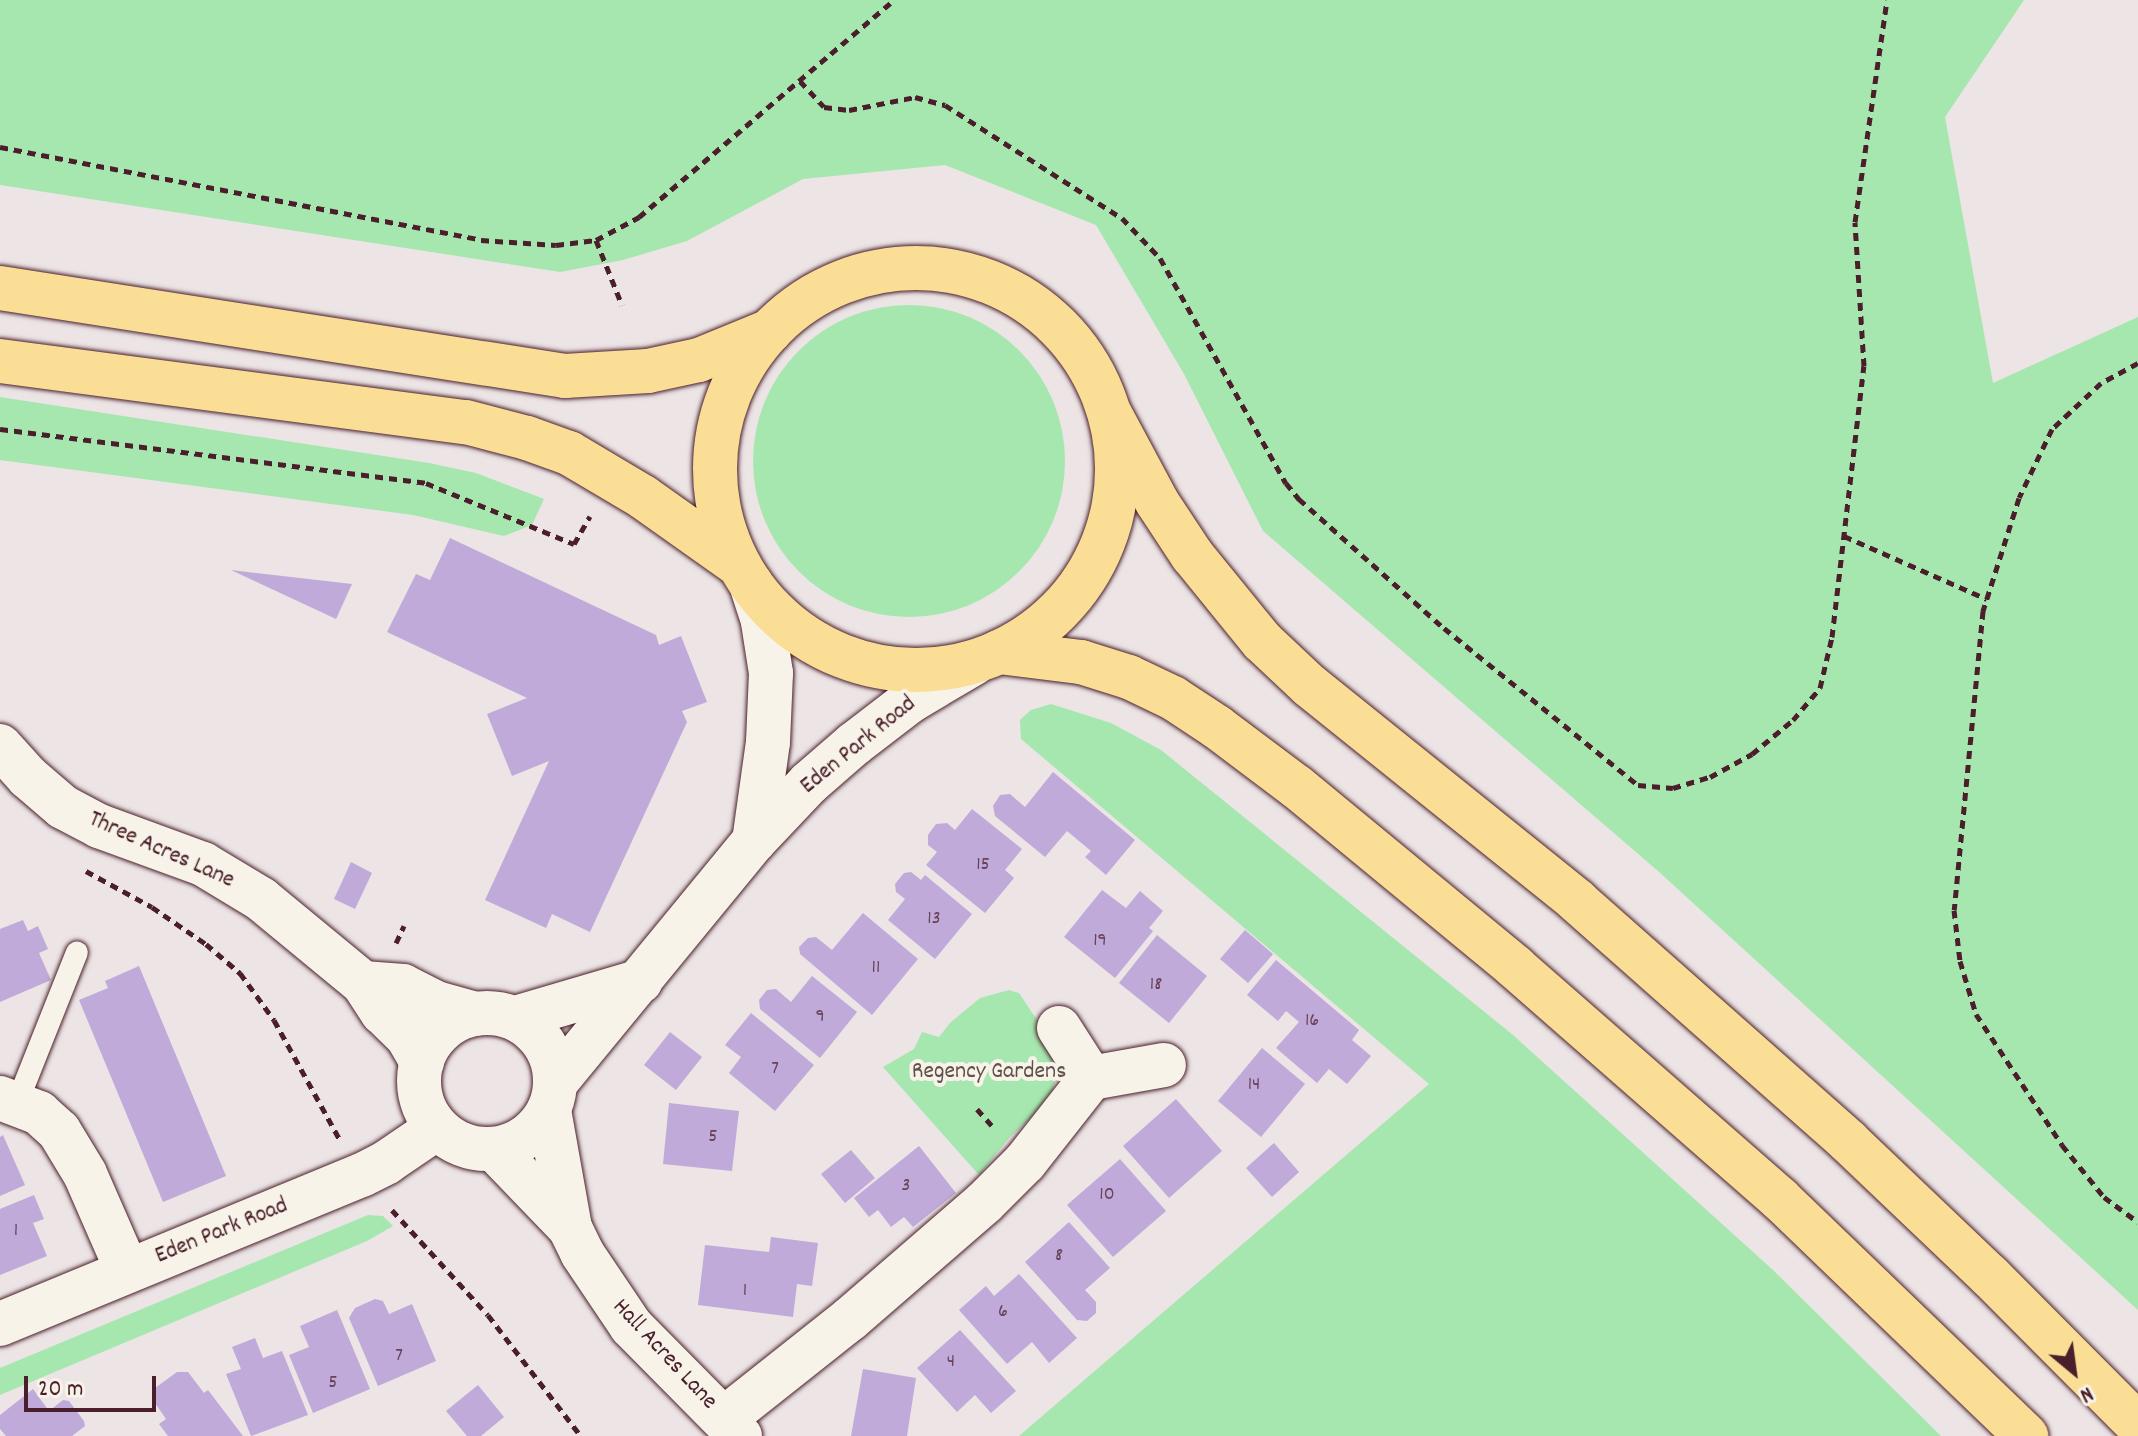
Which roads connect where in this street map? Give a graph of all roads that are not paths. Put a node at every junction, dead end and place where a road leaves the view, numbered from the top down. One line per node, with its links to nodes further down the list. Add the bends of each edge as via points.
1 (0, 288): 2 (highway, via 565,376 648,371 699,360)
2 (770, 331): 4 (highway, via 831,287 870,273 916,268 959,272 998,285 1038,309 1074,344); 5 (highway, via 730,392 715,457 717,498)
3 (0, 361): 5 (highway, via 466,422 527,438 569,453 643,497)
4 (1109, 412): 6 (highway, via 1117,462 1115,500 1103,545 1051,618); 24 (highway, via 1192,555 1262,641 1310,686 1577,901 1836,1130)
5 (745, 575): 6 (highway, via 790,626 849,659 919,670); 8 (street, Eden Park Road, via 763,622 771,673)
6 (986, 658): 8 (street, Eden Park Road, via 910,701 854,744); 26 (highway, via 1081,662 1173,698 1217,727 1515,967 1780,1199)
7 (0, 746): 11 (street, Three Acres Lane, via 63,807 237,882)
8 (754, 841): 10 (street, Eden Park Road)
9 (77, 952): 18 (lane)
10 (641, 981): 12 (street); 17 (street, Eden Park Road)
11 (363, 983): 12 (street, via 403,986 436,1003); 14 (street, Three Acres Lane)
12 (495, 1016): 14 (street, via 442,1030); 17 (street, via 532,1029 545,1045 553,1063)
13 (1059, 1028): 16 (street)
14 (422, 1062): 19 (street, via 420,1091)
15 (1164, 1065): 16 (street)
16 (1091, 1078): 25 (street, via 1025,1162 984,1203)
17 (552, 1096): 20 (street, via 526,1137); 21 (street, Hall Acres Lane)
18 (9, 1100): 22 (street, via 39,1113 74,1152)
19 (437, 1128): 20 (street, via 473,1148); 22 (street, Eden Park Road, via 362,1175)
20 (494, 1149): 21 (street, Hall Acres Lane)
21 (570, 1228): 25 (street, Hall Acres Lane, via 602,1287 631,1326)
22 (127, 1270): 23 (street, Eden Park Road)
23 (0, 1324)
24 (2138, 1425)
25 (733, 1427)
26 (2026, 1436)

